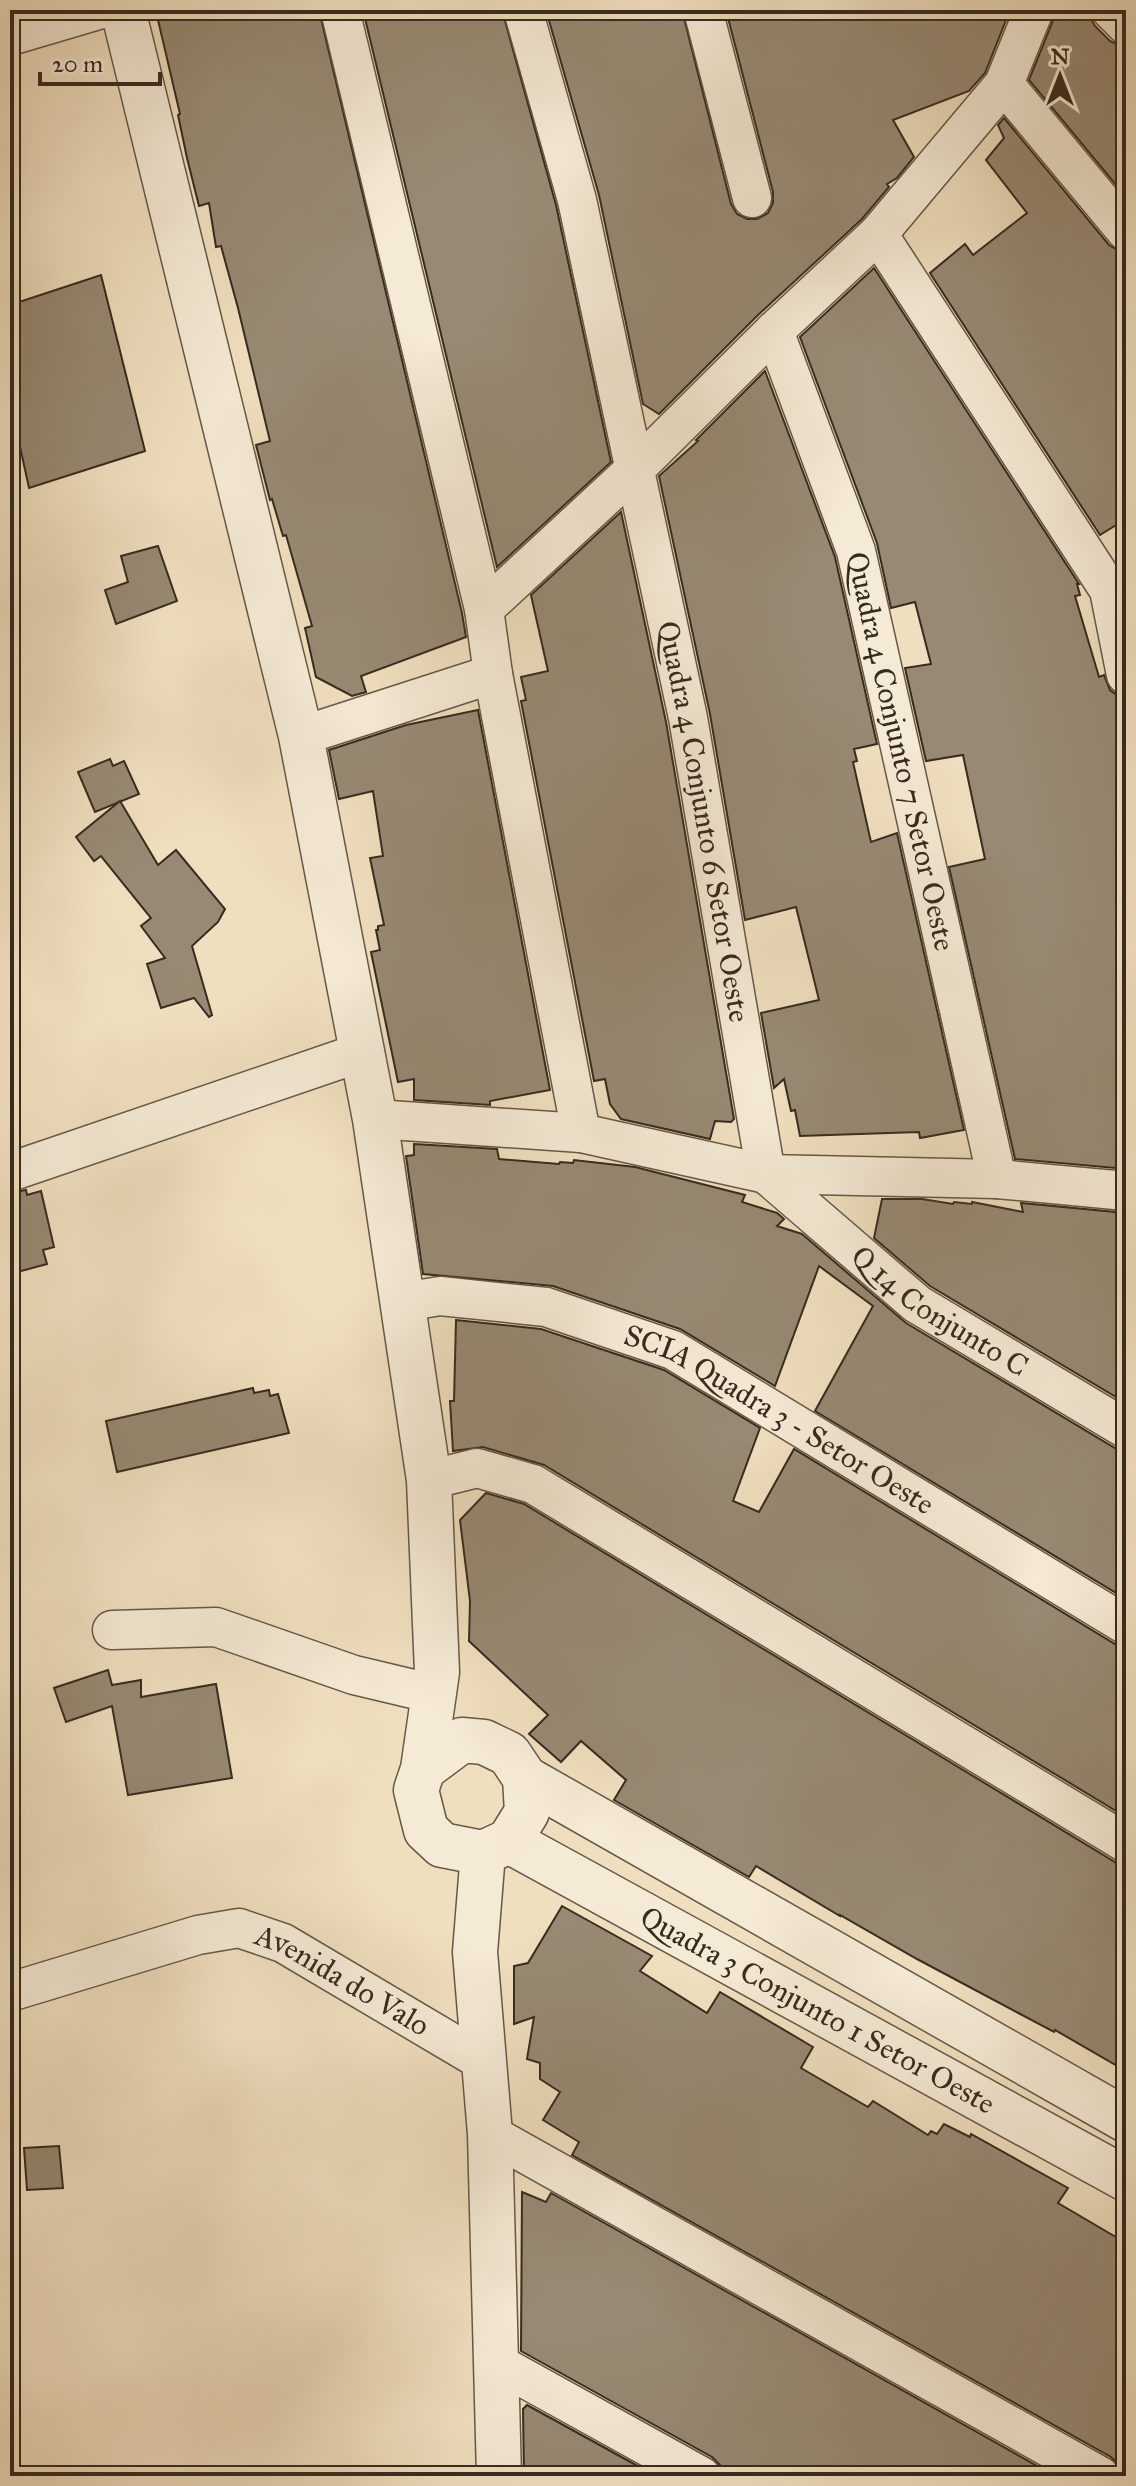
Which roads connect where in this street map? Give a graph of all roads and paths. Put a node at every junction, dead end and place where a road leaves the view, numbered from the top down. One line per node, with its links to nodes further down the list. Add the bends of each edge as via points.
1 (98, 10): 9 (street)
2 (123, 10): 19 (street)
3 (340, 10): 16 (street)
4 (523, 10): 15 (street, Quadra 4 Conjunto 6 Setor Oeste, via 577,200)
5 (703, 10): 11 (street)
6 (1034, 10): 10 (street)
7 (1111, 10): 8 (street)
8 (1126, 25)
9 (10, 36)
10 (1004, 84): 12 (street); 13 (street)
11 (752, 198)
12 (1126, 231)
13 (878, 234): 14 (street); 18 (street, via 1109,590)
14 (774, 331): 15 (street); 25 (street, Quadra 4 Conjunto 7 Setor Oeste, via 856,551)
15 (634, 470): 16 (street); 24 (street, Quadra 4 Conjunto 6 Setor Oeste, via 688,718)
16 (484, 609): 17 (street)
17 (493, 674): 19 (street); 22 (street)
18 (1126, 675)
19 (301, 736): 20 (street)
20 (362, 1052): 21 (street); 23 (street)
21 (375, 1119): 22 (street); 27 (street)
22 (581, 1133): 24 (street)
23 (10, 1172)
24 (766, 1174): 25 (street); 28 (street, Q 14 Conjunto C, via 917,1304)
25 (997, 1179): 26 (street)
26 (1126, 1191)
27 (403, 1302): 29 (street); 30 (street, SCIA Quadra 3 - Setor Oeste, via 440,1296 546,1307 673,1350)
28 (1126, 1429)
29 (429, 1480): 32 (street); 36 (street, via 477,1468 533,1484)
30 (1126, 1625)
31 (112, 1630): 32 (street, via 216,1627 354,1675)
32 (436, 1683): 33 (street); 34 (street)
33 (484, 1742): 34 (street, via 462,1740); 35 (street, via 509,1754)
34 (423, 1769): 37 (street, via 416,1790 426,1830)
35 (525, 1778): 37 (street, via 527,1812); 40 (street, Quadra 3 Conjunto 1 Setor Oeste)
36 (1126, 1843)
37 (478, 1846): 39 (street, via 475,1952); 42 (street, Quadra 3 Conjunto 1 Setor Oeste)
38 (10, 1992): 39 (street, Avenida do Valo, via 198,1935 239,1928 283,1943)
39 (484, 2062): 41 (street)
40 (1126, 2120)
41 (490, 2134): 43 (street); 46 (street)
42 (1126, 2179)
43 (495, 2362): 44 (street); 45 (street)
44 (499, 2476)
45 (701, 2476)
46 (1100, 2476)

